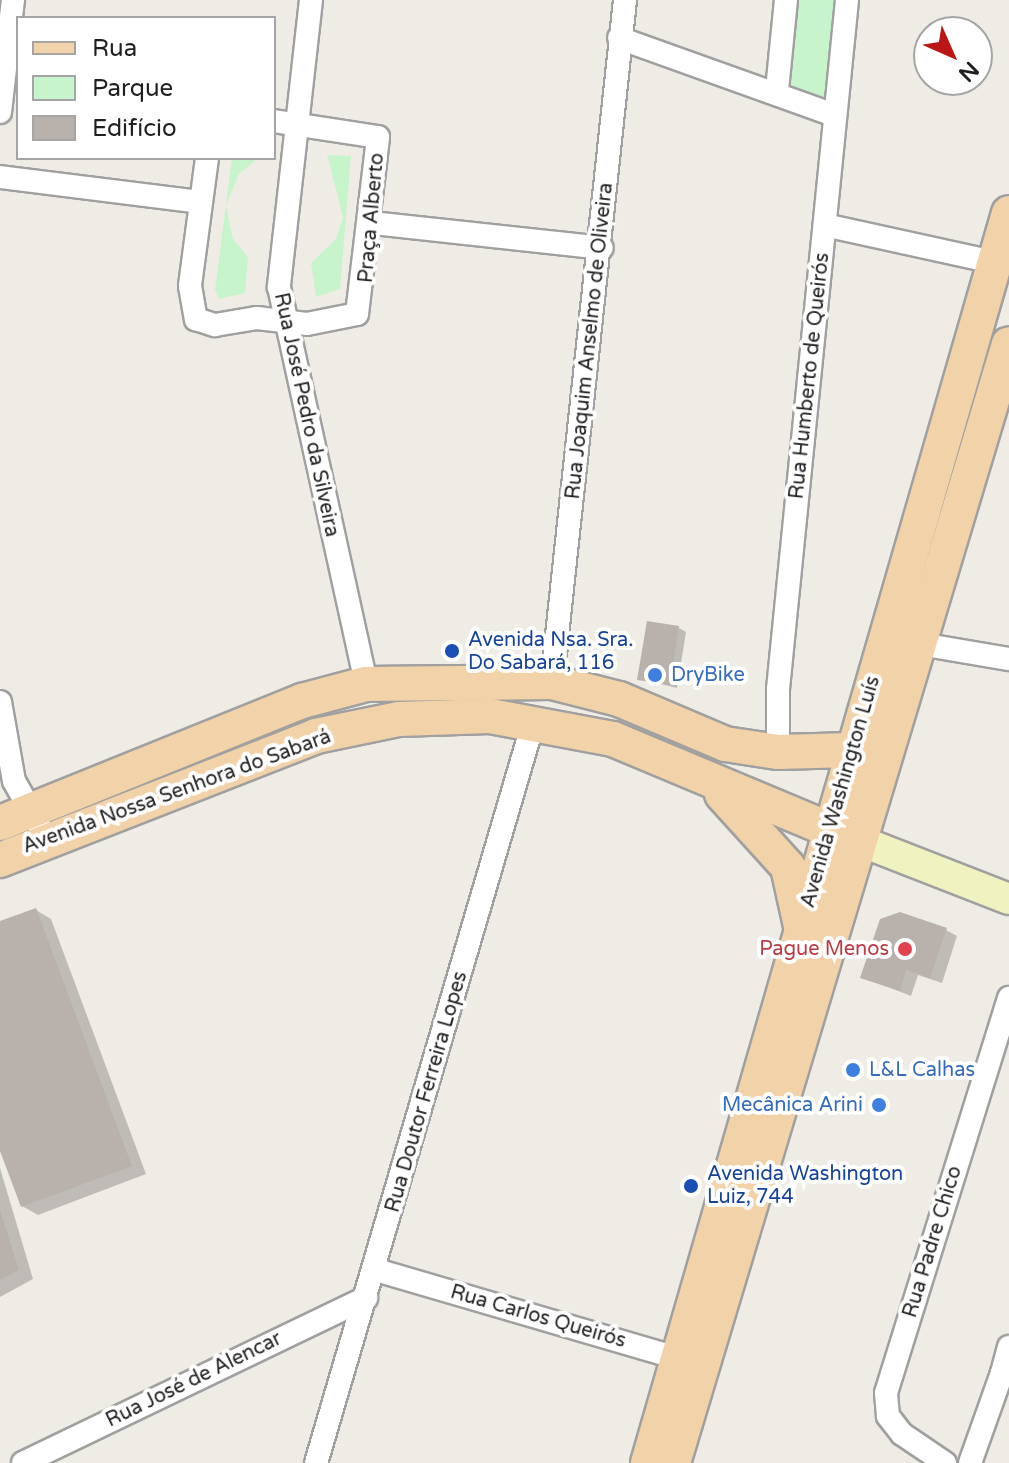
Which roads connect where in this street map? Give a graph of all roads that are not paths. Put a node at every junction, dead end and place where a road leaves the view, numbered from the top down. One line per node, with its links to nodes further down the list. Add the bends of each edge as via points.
1 (13, 0): 8 (street)
2 (311, 0): 10 (street, Rua José Pedro da Silveira)
3 (625, 0): 6 (street, Rua Joaquim Anselmo de Oliveira)
4 (786, 0): 7 (street)
5 (847, 0): 9 (street, Rua Humberto de Queirós)
6 (619, 38): 7 (street); 17 (street, Rua Joaquim Anselmo de Oliveira)
7 (777, 90): 9 (street)
8 (0, 112)
9 (834, 115): 16 (street, Rua Humberto de Queirós)
10 (285, 123): 15 (street, Praça Alberto, via 378,137); 19 (street, Rua José Pedro da Silveira, via 279,267)
11 (207, 160): 13 (street, Praça Alberto)
12 (0, 177): 13 (street)
13 (200, 202): 19 (street, Praça Alberto, via 190,286 196,319 215,325)
14 (1009, 213): 18 (main road, Avenida Washington Luís)
15 (373, 223): 17 (street); 19 (street, Praça Alberto, via 357,314)
16 (825, 225): 18 (street); 28 (street, Rua Humberto de Queirós, via 778,689)
17 (602, 248): 23 (street, Rua Joaquim Anselmo de Oliveira)
18 (993, 262): 27 (main road, Avenida Washington Luís)
19 (285, 322): 24 (street, Rua José Pedro da Silveira)
20 (1009, 344): 21 (main road, Avenida Washington Luís)
21 (920, 644): 22 (street); 31 (main road, Avenida Washington Luís)
22 (1009, 659)
23 (552, 682): 24 (main road, Avenida Nossa Senhora do Sabará); 28 (main road, Avenida Nossa Senhora do Sabará, via 619,699 725,744)
24 (366, 684): 30 (main road, Avenida Nossa Senhora do Sabará, via 302,701)
25 (0, 702): 30 (street)
26 (534, 720): 29 (main road, Avenida Nossa Senhora do Sabará, via 613,739); 30 (main road, Avenida Nossa Senhora do Sabará, via 399,719 316,736); 36 (street, Rua Doutor Ferreira Lopes)
27 (852, 750): 28 (main road, Avenida Nossa Senhora do Sabará); 31 (main road, Avenida Washington Luís)
28 (778, 752)
29 (708, 779): 31 (main road, Avenida Nossa Senhora do Sabará); 34 (main road, via 788,867)
30 (25, 823): 32 (main road, Avenida Nossa Senhora do Sabará)
31 (846, 837): 33 (street); 34 (main road, Avenida Washington Luís); 39 (main road, Avenida Washington Luís)
32 (0, 860)
33 (1009, 899)
34 (802, 932): 39 (main road, Avenida Washington Luís)
35 (1009, 998): 45 (street, Rua Padre Chico, via 886,1393 888,1416 902,1434)
36 (376, 1270): 37 (street, Rua Doutor Ferreira Lopes); 39 (street, Rua Carlos Queirós)
37 (366, 1298): 41 (street, Rua José de Alencar); 42 (street, Rua Doutor Ferreira Lopes)
38 (1009, 1347): 40 (street)
39 (688, 1361): 43 (main road, Avenida Washington Luís); 44 (main road, Avenida Washington Luís)
40 (1006, 1374): 46 (street)
41 (23, 1463)
42 (316, 1463)
43 (648, 1463)
44 (673, 1463)
45 (945, 1463)
46 (970, 1463)

